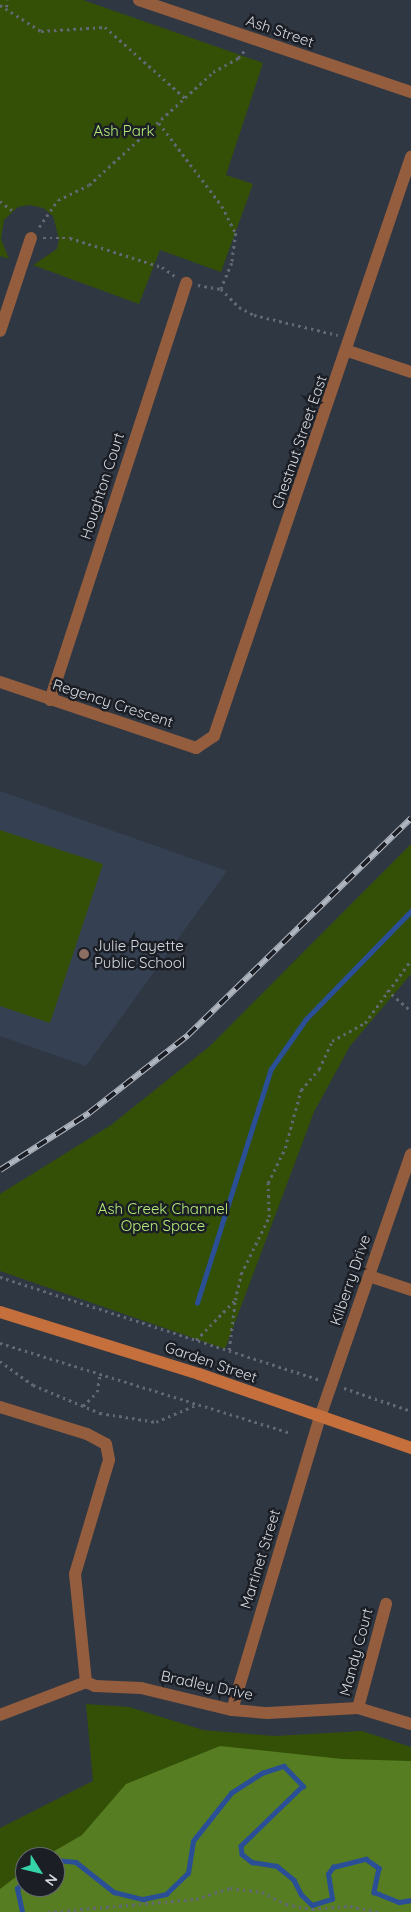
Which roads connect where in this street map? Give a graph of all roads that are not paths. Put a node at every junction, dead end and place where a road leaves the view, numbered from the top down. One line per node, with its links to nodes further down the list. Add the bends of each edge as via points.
1 (139, 0): 2 (street, Ash Street)
2 (411, 92)
3 (411, 157): 7 (street, Chestnut Street East)
4 (31, 238): 6 (street)
5 (186, 283): 10 (street, Houghton Court)
6 (0, 331)
7 (348, 351): 8 (street); 11 (street, Chestnut Street East)
8 (411, 372)
9 (0, 682): 10 (street, Regency Crescent)
10 (50, 700): 11 (street, Regency Crescent, via 196,748)
11 (214, 736)
12 (411, 1154): 13 (street, Kilberry Drive)
13 (369, 1276): 14 (street); 17 (street, Kilberry Drive)
14 (411, 1290)
15 (0, 1312): 17 (street, Garden Street)
16 (0, 1407): 20 (street, via 87,1434 106,1444 109,1460 75,1574)
17 (320, 1417): 18 (street, Garden Street); 22 (street, Martinet Street)
18 (411, 1448)
19 (386, 1604): 21 (street, Mandy Court)
20 (86, 1682): 22 (street, Bradley Drive, via 141,1688); 23 (street, Bradley Drive)
21 (358, 1708): 22 (street, Bradley Drive, via 268,1713); 24 (street, Bradley Drive)
22 (232, 1710)
23 (0, 1715)
24 (411, 1724)

